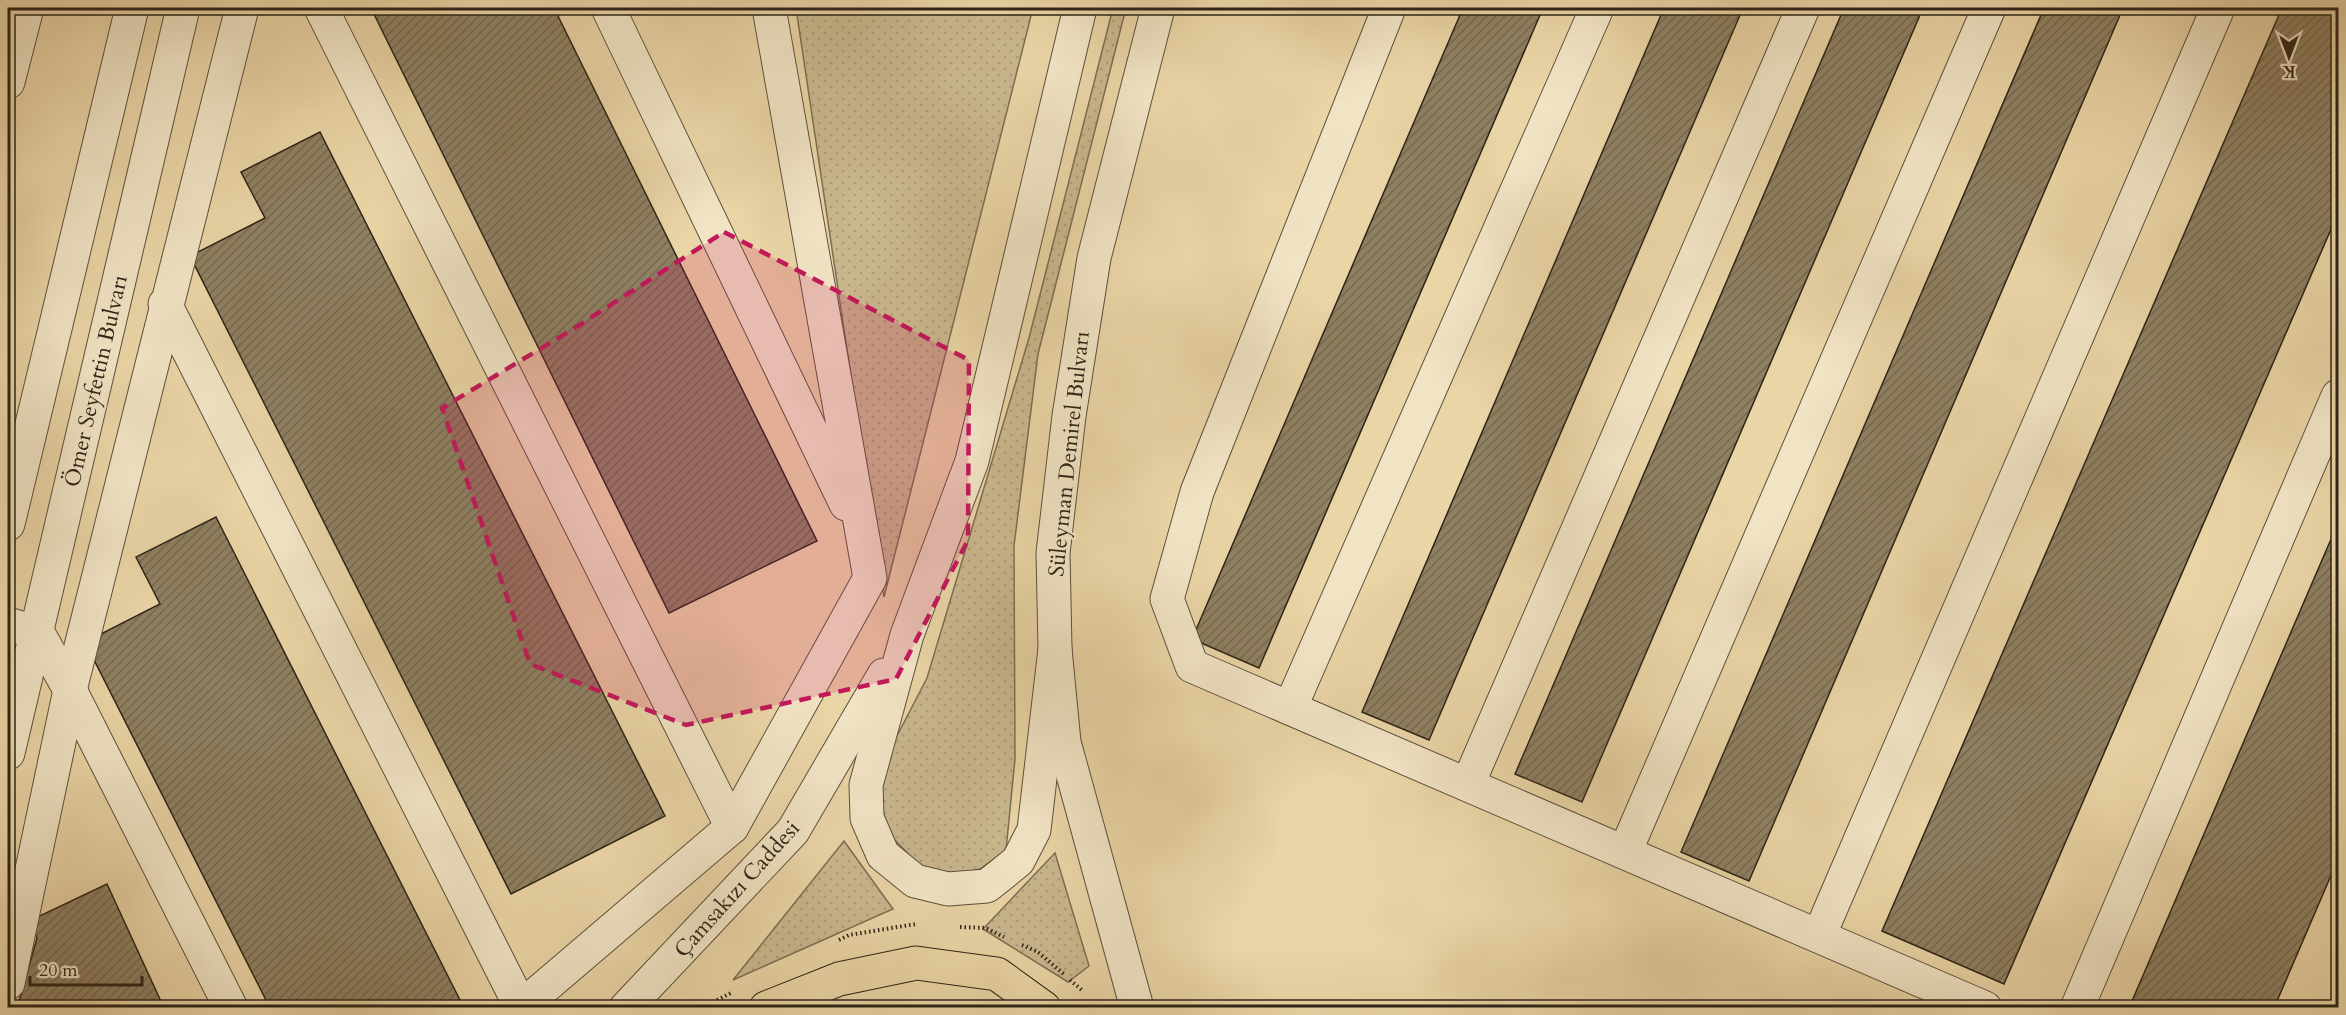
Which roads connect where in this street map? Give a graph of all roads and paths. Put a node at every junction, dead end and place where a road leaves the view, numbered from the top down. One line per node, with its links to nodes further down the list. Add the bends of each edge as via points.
1 (27, 8): 15 (street)
2 (132, 8): 18 (street)
3 (183, 8): 20 (street, Ömer Seyfettin Bulvarı)
4 (242, 8): 16 (street)
5 (321, 8): 27 (street)
6 (608, 8): 19 (street)
7 (769, 8): 19 (street)
8 (1080, 8): 21 (street, via 972,461)
9 (1158, 8): 22 (street, Süleyman Demirel Bulvarı, via 1094,258 1076,370 1053,553)
10 (1389, 8): 24 (street, via 1197,492 1167,599 1192,666)
11 (1596, 8): 24 (street)
12 (1803, 8): 26 (street)
13 (1989, 8): 28 (street)
14 (2218, 8): 29 (street)
15 (8, 82)
16 (165, 304): 23 (street); 31 (street)
17 (2338, 396): 38 (street)
18 (8, 524)
19 (864, 541): 27 (street, via 870,578)
20 (23, 628): 23 (street); 25 (street, Ömer Seyfettin Bulvarı)
21 (907, 635): 22 (street, via 866,785 867,818 883,855 915,880 948,889 987,886 1018,861 1034,830); 33 (street, Çamsakızı Caddesi, via 793,831)
22 (1055, 649): 36 (street, Süleyman Demirel Bulvarı, via 1064,742)
23 (70, 690): 30 (street); 32 (street)
24 (1290, 708): 26 (street)
25 (8, 753)
26 (1468, 784): 28 (street)
27 (732, 827): 31 (street)
28 (1625, 852): 29 (street)
29 (1819, 936): 37 (street)
30 (8, 983)
31 (520, 1007)
32 (231, 1008)
33 (626, 1008)
34 (766, 1008): 35 (main road, via 838,979 916,963 997,974)
35 (1044, 1008)
36 (1137, 1008)
37 (1985, 1008)
38 (2077, 1008)

